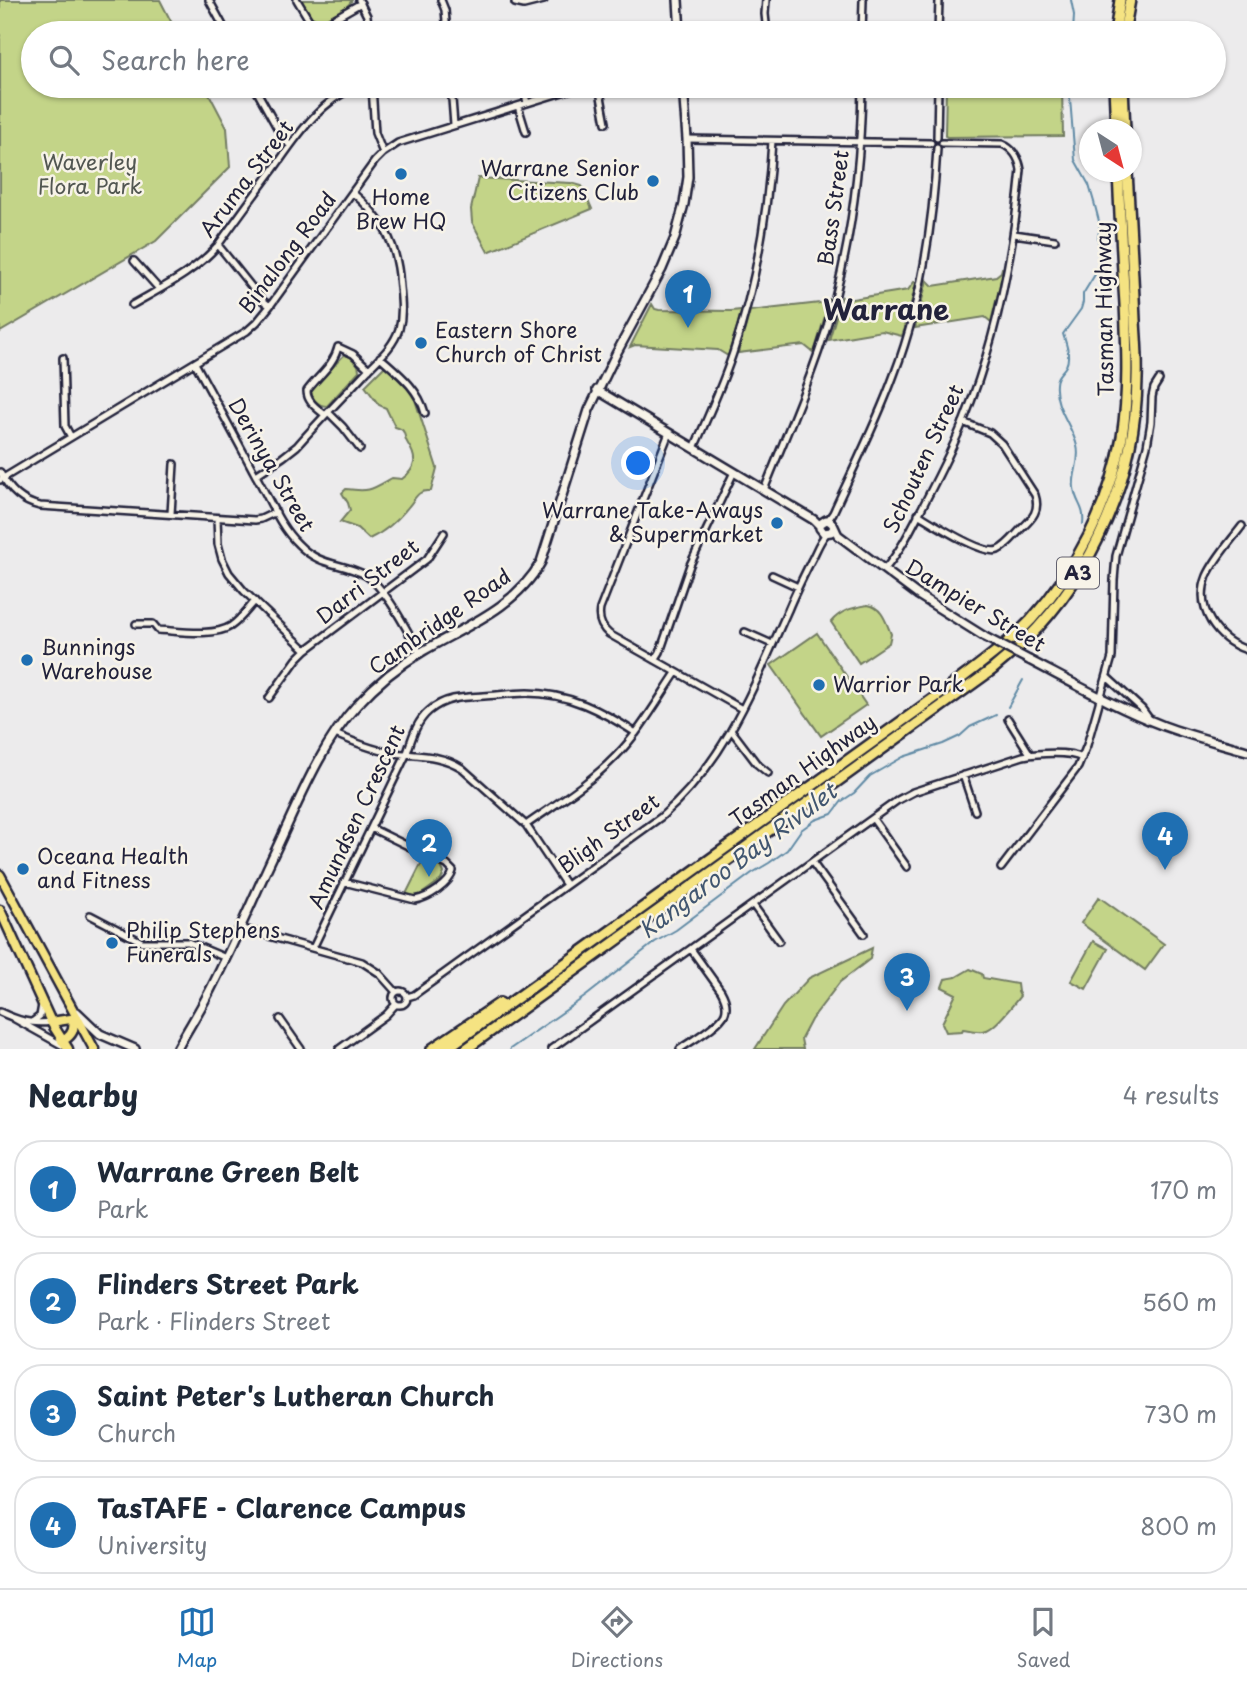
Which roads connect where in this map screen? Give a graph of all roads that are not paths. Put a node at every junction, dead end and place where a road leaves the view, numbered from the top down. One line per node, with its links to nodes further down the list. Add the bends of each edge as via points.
1 (209, 0): 13 (street)
2 (298, 0): 14 (street)
3 (441, 0): 17 (street)
4 (544, 0): 12 (street)
5 (678, 0): 18 (main road)
6 (766, 0): 19 (street)
7 (863, 0): 20 (street)
8 (939, 0): 21 (street)
9 (1120, 0): 22 (highway)
10 (1130, 0): 23 (highway)
11 (360, 2): 15 (street); 16 (street)
12 (516, 3)
13 (220, 21)
14 (311, 21)
15 (330, 21)
16 (368, 21)
17 (446, 21)
18 (679, 21)
19 (766, 21)
20 (862, 21)
21 (938, 21)
22 (1117, 21)
23 (1126, 21)
24 (261, 98): 47 (street)
25 (336, 98): 47 (street, Aruma Street, via 318,111)
26 (373, 98): 48 (street, via 375,133)
27 (452, 98): 41 (street)
28 (526, 98): 36 (street)
29 (543, 98): 36 (street, Binalong Road)
30 (601, 98): 40 (street)
31 (684, 98): 43 (main road, Cambridge Road)
32 (862, 98): 45 (street, Bass Street)
33 (937, 98): 46 (street, via 937,138 933,139)
34 (1115, 98): 38 (highway)
35 (1124, 98): 39 (highway)
36 (527, 103): 37 (street, Binalong Road)
37 (518, 106): 41 (street, Binalong Road); 42 (street)
38 (1116, 119)
39 (1124, 119)
40 (606, 123)
41 (454, 125): 48 (street, Binalong Road, via 398,143)
42 (526, 132)
43 (687, 139): 44 (street); 64 (main road, Cambridge Road, via 687,185 670,252)
44 (772, 141): 45 (street); 70 (street, via 764,218 745,313)
45 (860, 142): 46 (street); 77 (street, Bass Street, via 850,229 834,301)
46 (937, 145): 52 (street, Schouten Street, via 1002,145 1017,157 1021,170); 82 (street, via 928,248 909,331 878,418)
47 (290, 146): 54 (street, Aruma Street)
48 (383, 153): 51 (street, Binalong Road)
49 (1119, 182): 128 (highway, Tasman Highway / A3, via 1128,370 1122,436 1100,511 1069,570 1030,621 987,659)
50 (1127, 182): 153 (highway, Tasman Highway / A3, via 1135,416 1117,494 1100,535 1059,601 993,669)
51 (353, 193): 58 (street, Binalong Road); 59 (street, via 383,227 397,261 401,316 394,340)
52 (1014, 234): 53 (street); 67 (street, Schouten Street, via 995,324)
53 (1055, 240)
54 (218, 245): 56 (street, Aruma Street, via 196,267); 58 (street)
55 (134, 261): 56 (street)
56 (159, 289): 57 (street, Aruma Street)
57 (132, 305)
58 (270, 306): 61 (street, Binalong Road, via 247,331)
59 (380, 357): 62 (street); 65 (street, via 403,377)
60 (63, 358): 69 (street, via 65,426)
61 (195, 363): 69 (street, Binalong Road); 75 (street, Derinya Street)
62 (369, 369): 66 (street); 66 (street, via 338,347 332,362 307,390 310,401)
63 (1159, 380): 98 (street, via 1152,397 1150,437 1116,556 1114,646)
64 (597, 390): 68 (main road, Dampier Street); 95 (main road, Cambridge Road, via 535,573 512,598)
65 (426, 409)
66 (327, 414): 71 (street); 75 (street, via 290,452)
67 (963, 422): 80 (street, Schouten Street); 80 (street, via 990,433 1006,448 1035,495 1036,512 1005,545 989,552)
68 (669, 433): 70 (main road, Dampier Street); 96 (street, via 599,613 607,632)
69 (71, 437): 76 (street, Binalong Road)
70 (695, 448): 74 (main road, Dampier Street)
71 (360, 449)
72 (174, 464): 79 (street)
73 (0, 472): 76 (street)
74 (734, 472): 77 (main road, Dampier Street); 96 (street, via 690,565)
75 (256, 475): 78 (street, Derinya Street)
76 (2, 479): 79 (street, via 32,505)
77 (764, 490): 82 (main road, Dampier Street)
78 (276, 512): 81 (street, via 258,520); 88 (street, Derinya Street, via 306,552 363,574)
79 (171, 514): 81 (street)
80 (918, 514): 85 (street, Schouten Street)
81 (217, 518): 89 (street, Darri Street, via 225,567)
82 (827, 526): 85 (main road, Dampier Street); 87 (street, Bligh Street)
83 (1242, 526): 94 (street, via 1212,567 1204,594 1215,628)
84 (444, 533): 88 (street, Darri Street, via 427,559)
85 (884, 571): 99 (main road, Dampier Street, bridge, via 985,637)
86 (772, 575): 87 (street)
87 (798, 587): 92 (street, Bligh Street)
88 (383, 592): 93 (street, Darri Street); 95 (street, Derinya Street)
89 (255, 601): 90 (street, via 235,623 220,631 158,630 153,624); 93 (street, Darri Street)
90 (136, 624)
91 (745, 632): 92 (street)
92 (772, 644): 101 (street, Bligh Street)
93 (306, 650): 100 (street, Darri Street)
94 (1247, 650)
95 (420, 653): 106 (main road, Cambridge Road, via 371,691)
96 (656, 660): 97 (street)
97 (676, 673): 101 (street); 105 (street)
98 (1107, 677): 99 (street); 103 (street)
99 (1100, 697): 103 (main road, Dampier Street); 110 (street)
100 (269, 698)
101 (742, 709): 104 (street, Bligh Street)
102 (1008, 719): 109 (street)
103 (1150, 720): 107 (main road, Dampier Street)
104 (732, 731): 111 (street); 124 (street, Bligh Street, via 707,770 674,806)
105 (636, 733): 108 (street, Amundsen Crescent, via 597,708 562,697 527,693 469,697 448,700 427,713 415,729); 115 (street, via 605,767)
106 (335, 734): 108 (street, via 370,747); 129 (main road, Cambridge Road)
107 (1247, 751)
108 (407, 753): 115 (street, via 457,764); 116 (street, Amundsen Crescent)
109 (1030, 754): 110 (street); 112 (street)
110 (1082, 758): 119 (street)
111 (768, 773)
112 (963, 775): 113 (street); 114 (street, via 913,792)
113 (975, 811)
114 (873, 819): 117 (street); 118 (street)
115 (526, 825): 124 (street)
116 (371, 828): 121 (street); 123 (street, Amundsen Crescent)
117 (813, 862): 125 (street); 130 (street)
118 (907, 867)
119 (1001, 868)
120 (461, 869): 121 (street)
121 (453, 871): 123 (street, via 447,882 418,900)
122 (0, 875): 142 (main road)
123 (344, 881): 132 (street, Amundsen Crescent)
124 (566, 885): 136 (street, Bligh Street)
125 (752, 905): 131 (street); 133 (street)
126 (0, 910): 137 (main road)
127 (90, 915): 134 (street, via 142,942 188,942)
128 (618, 925): 151 (highway); 152 (highway, Tasman Highway / A3)
129 (240, 928): 132 (street); 134 (main road, Cambridge Road)
130 (864, 934)
131 (779, 941)
132 (313, 948): 135 (street, via 362,962)
133 (691, 949): 154 (street); 155 (street, via 727,1006 720,1020)
134 (226, 958): 146 (main road, Cambridge Road)
135 (396, 992): 136 (street); 138 (street)
136 (407, 997): 138 (street, via 403,1004)
137 (40, 998): 143 (main road); 144 (street, via 42,1014)
138 (396, 1004): 150 (street)
139 (0, 1012): 140 (street)
140 (13, 1018): 144 (street); 145 (street)
141 (280, 1019): 149 (street)
142 (81, 1020): 143 (main road); 145 (main road, via 74,1022); 147 (main road); 148 (main road)
143 (51, 1022): 144 (street); 145 (main road)
144 (29, 1023)
145 (63, 1045)
146 (177, 1047)
147 (94, 1049)
148 (135, 1049)
149 (301, 1049)
150 (339, 1049)
151 (432, 1049)
152 (446, 1049)
153 (469, 1049)
154 (551, 1049)
155 (680, 1049)

